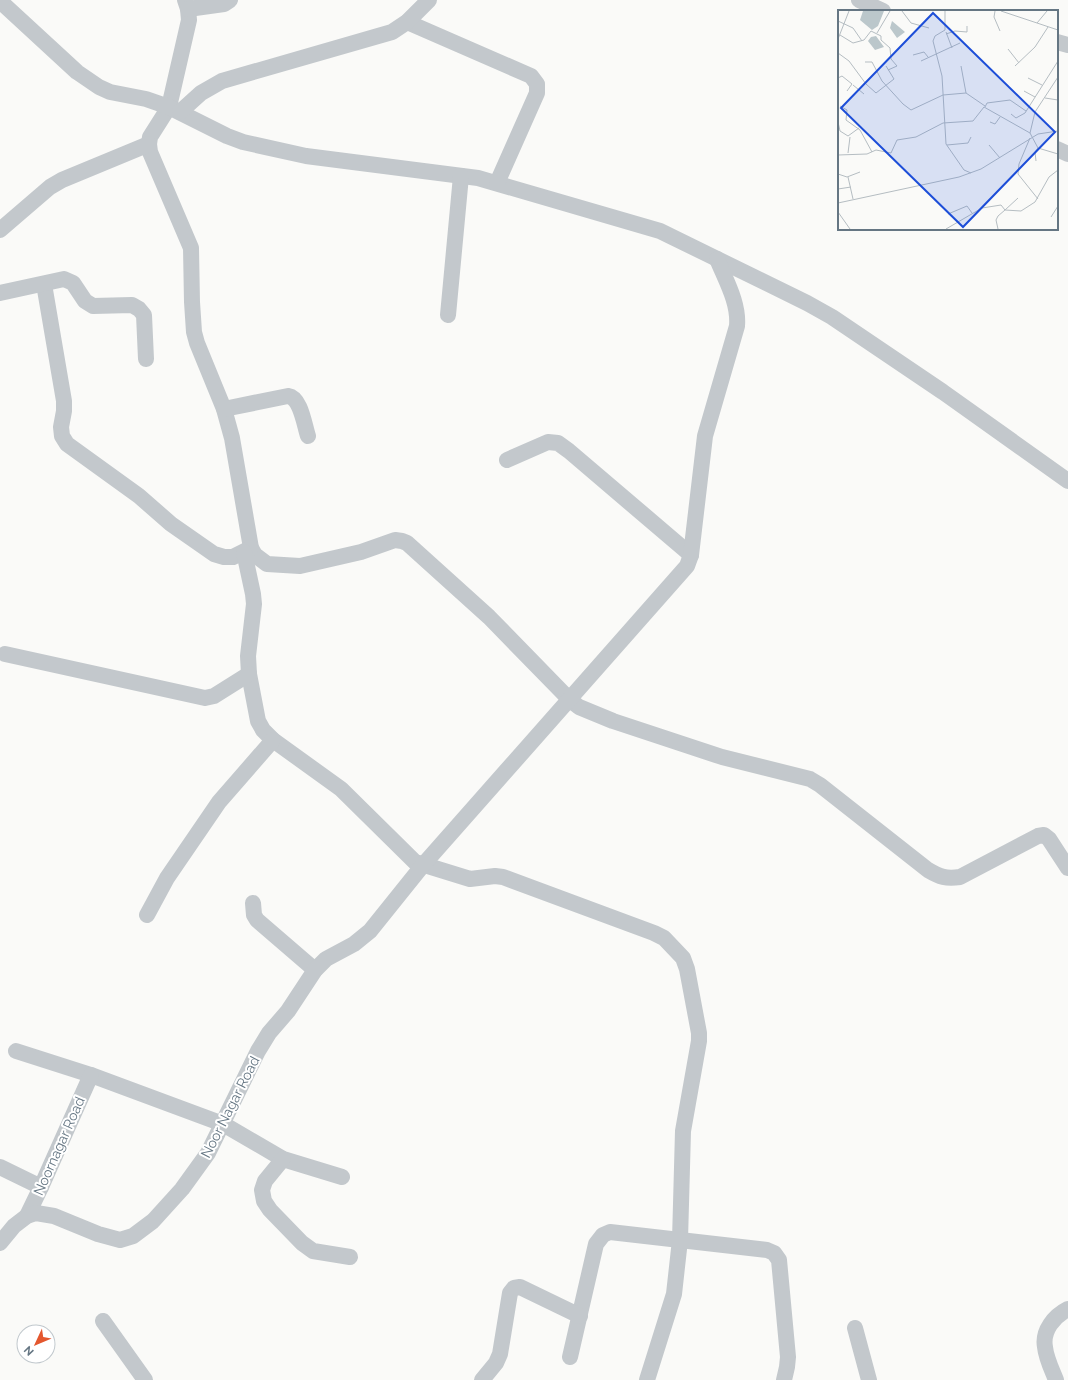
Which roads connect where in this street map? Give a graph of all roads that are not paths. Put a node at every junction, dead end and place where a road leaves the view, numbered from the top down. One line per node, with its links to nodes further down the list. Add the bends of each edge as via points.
1 (230, 0): 5 (street, via 224,4)
2 (429, 0): 7 (street)
3 (859, 0): 6 (street)
4 (0, 1): 10 (street, via 77,72 99,87)
5 (187, 4): 10 (street, via 189,20)
6 (881, 10)
7 (407, 22): 10 (street, via 392,32 222,81); 15 (street, via 531,76 537,84 537,93)
8 (1058, 42): 9 (street)
9 (1068, 45)
10 (175, 109): 11 (street, via 150,137); 14 (street, via 243,142 306,156)
11 (149, 144): 16 (street, via 50,186); 22 (street, via 150,152 191,248 194,332)
12 (1058, 149): 13 (street)
13 (1068, 154)
14 (461, 176): 15 (street); 20 (street)
15 (497, 183): 17 (street, via 660,232)
16 (0, 230)
17 (717, 259): 25 (street, via 832,317); 27 (street, via 738,315 705,436)
18 (44, 284): 19 (street); 21 (street, via 64,279 72,283 85,301 93,306 132,305 139,309 144,315); 26 (street, via 64,401 62,436 67,444 214,554 233,557)
19 (0, 293)
20 (448, 315)
21 (146, 359)
22 (224, 409): 23 (street, via 293,397 298,402); 26 (street, via 232,438)
23 (308, 436)
24 (507, 460): 27 (street, via 548,442 558,443)
25 (1068, 481)
26 (248, 550): 29 (street, via 254,604 248,656); 30 (street, via 266,564 300,566 402,540 489,617)
27 (691, 555): 30 (street, Noor Nagar Road, via 687,566)
28 (5, 654): 29 (street, via 205,698 214,696)
29 (249, 674): 31 (street, via 258,721)
30 (570, 700): 32 (street, Noor Nagar Road); 33 (street, via 579,707 614,721 722,757 810,779 939,876 950,879 960,876 1044,835)
31 (273, 740): 32 (street, via 341,788 409,857); 35 (street, via 219,802 167,878)
32 (423, 865): 36 (street, Noor Nagar Road, via 370,931 354,944 326,959); 45 (street, via 470,879 503,877 654,933 664,938 683,958 699,1041 683,1131)
33 (1068, 868)
34 (253, 903): 36 (street, via 257,920)
35 (146, 915)
36 (315, 970): 39 (street, Noor Nagar Road, via 288,1011 269,1033 250,1066)
37 (16, 1051): 38 (street)
38 (90, 1075): 39 (street); 43 (street, Noornagar Road)
39 (223, 1124): 40 (street); 44 (street, Noor Nagar Road, via 208,1153 182,1189 153,1221 133,1236 120,1240 54,1216 36,1213)
40 (284, 1160): 42 (street); 47 (street, via 265,1181 262,1190 264,1201 270,1210 313,1252)
41 (0, 1167): 43 (street)
42 (342, 1177)
43 (41, 1187): 44 (street, Noornagar Road)
44 (27, 1216): 46 (street, via 14,1226)
45 (680, 1240): 49 (street, via 610,1232 603,1235 596,1244); 55 (street, via 674,1294); 56 (street, via 767,1250 774,1253 779,1260 788,1357)
46 (0, 1243)
47 (350, 1256)
48 (1068, 1309): 58 (street, via 1050,1324 1045,1336 1044,1347)
49 (580, 1316): 52 (street); 54 (street, via 520,1287 514,1288 510,1293 500,1354)
50 (104, 1321): 53 (street)
51 (855, 1328): 57 (street)
52 (570, 1357)
53 (145, 1380)
54 (482, 1380)
55 (647, 1380)
56 (784, 1380)
57 (869, 1380)
58 (1056, 1380)

